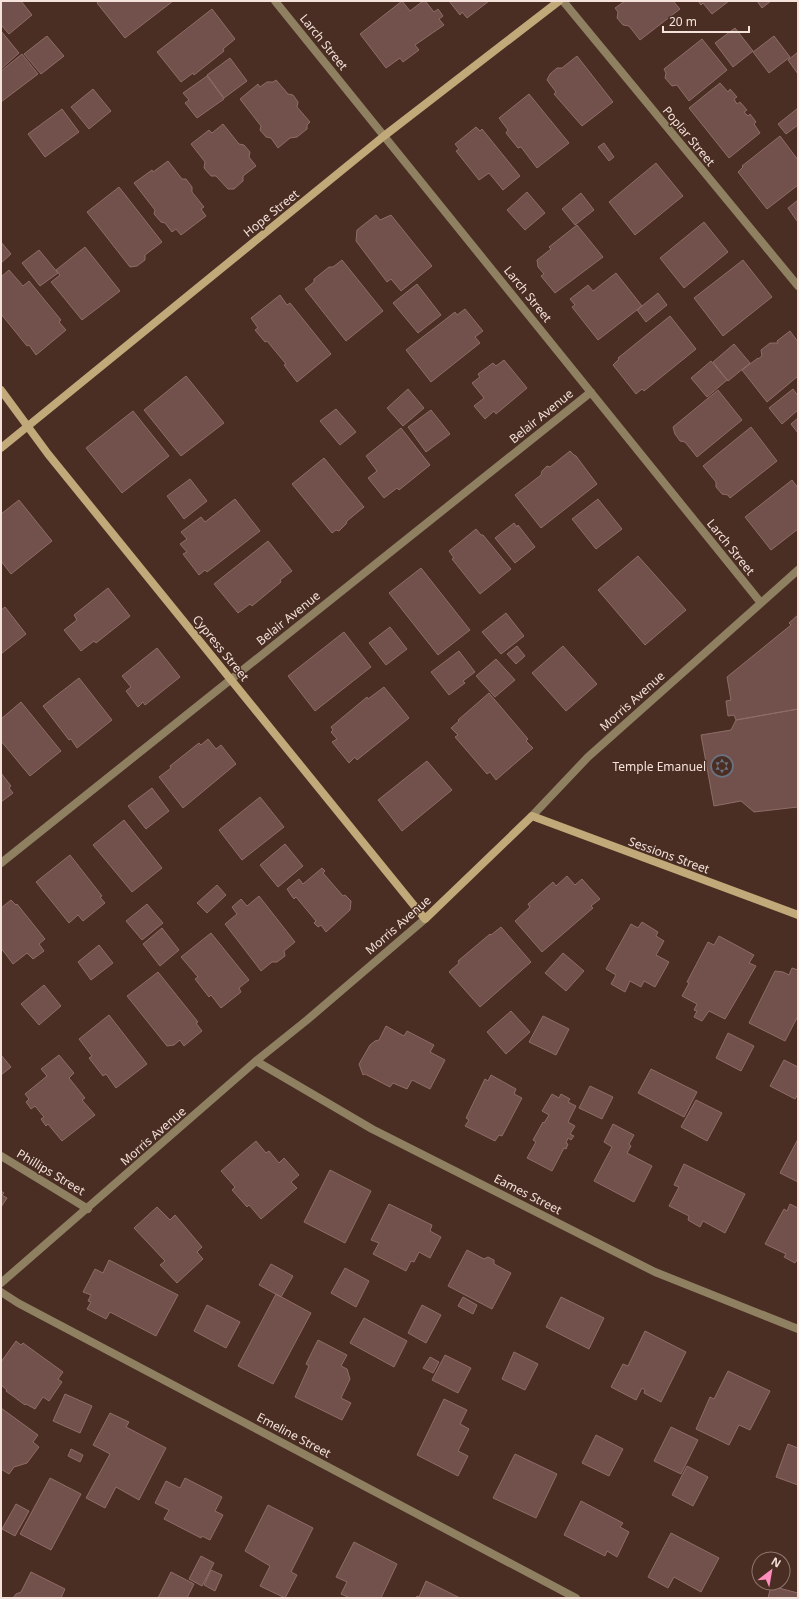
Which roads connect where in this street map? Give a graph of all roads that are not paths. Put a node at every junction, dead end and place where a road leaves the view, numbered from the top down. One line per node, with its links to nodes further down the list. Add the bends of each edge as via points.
1 (275, 1): 4 (street, Larch Street)
2 (559, 1): 4 (street, Hope Street)
3 (563, 1): 5 (street, Poplar Street)
4 (384, 136): 7 (street, Larch Street); 8 (street, Hope Street)
5 (798, 286)
6 (1, 390): 8 (street, Cypress Street)
7 (591, 392): 11 (street, Larch Street); 12 (street, Belair Avenue)
8 (29, 426): 9 (street, Hope Street); 12 (street, Cypress Street, via 48,454)
9 (1, 448)
10 (798, 570): 11 (street, Morris Avenue)
11 (761, 603): 13 (street, Morris Avenue, via 588,756)
12 (230, 679): 14 (street, Belair Avenue); 16 (street, Cypress Street)
13 (532, 816): 15 (street, Sessions Street); 16 (street, Morris Avenue)
14 (1, 863)
15 (798, 915)
16 (425, 919): 17 (street, Morris Avenue)
17 (256, 1061): 19 (street, Morris Avenue); 22 (street, Eames Street, via 372,1129 655,1272)
18 (1, 1156): 19 (street, Phillips Street)
19 (88, 1208): 20 (street, Morris Avenue)
20 (1, 1283)
21 (1, 1292): 23 (street, Emeline Street)
22 (798, 1329)
23 (576, 1598)

